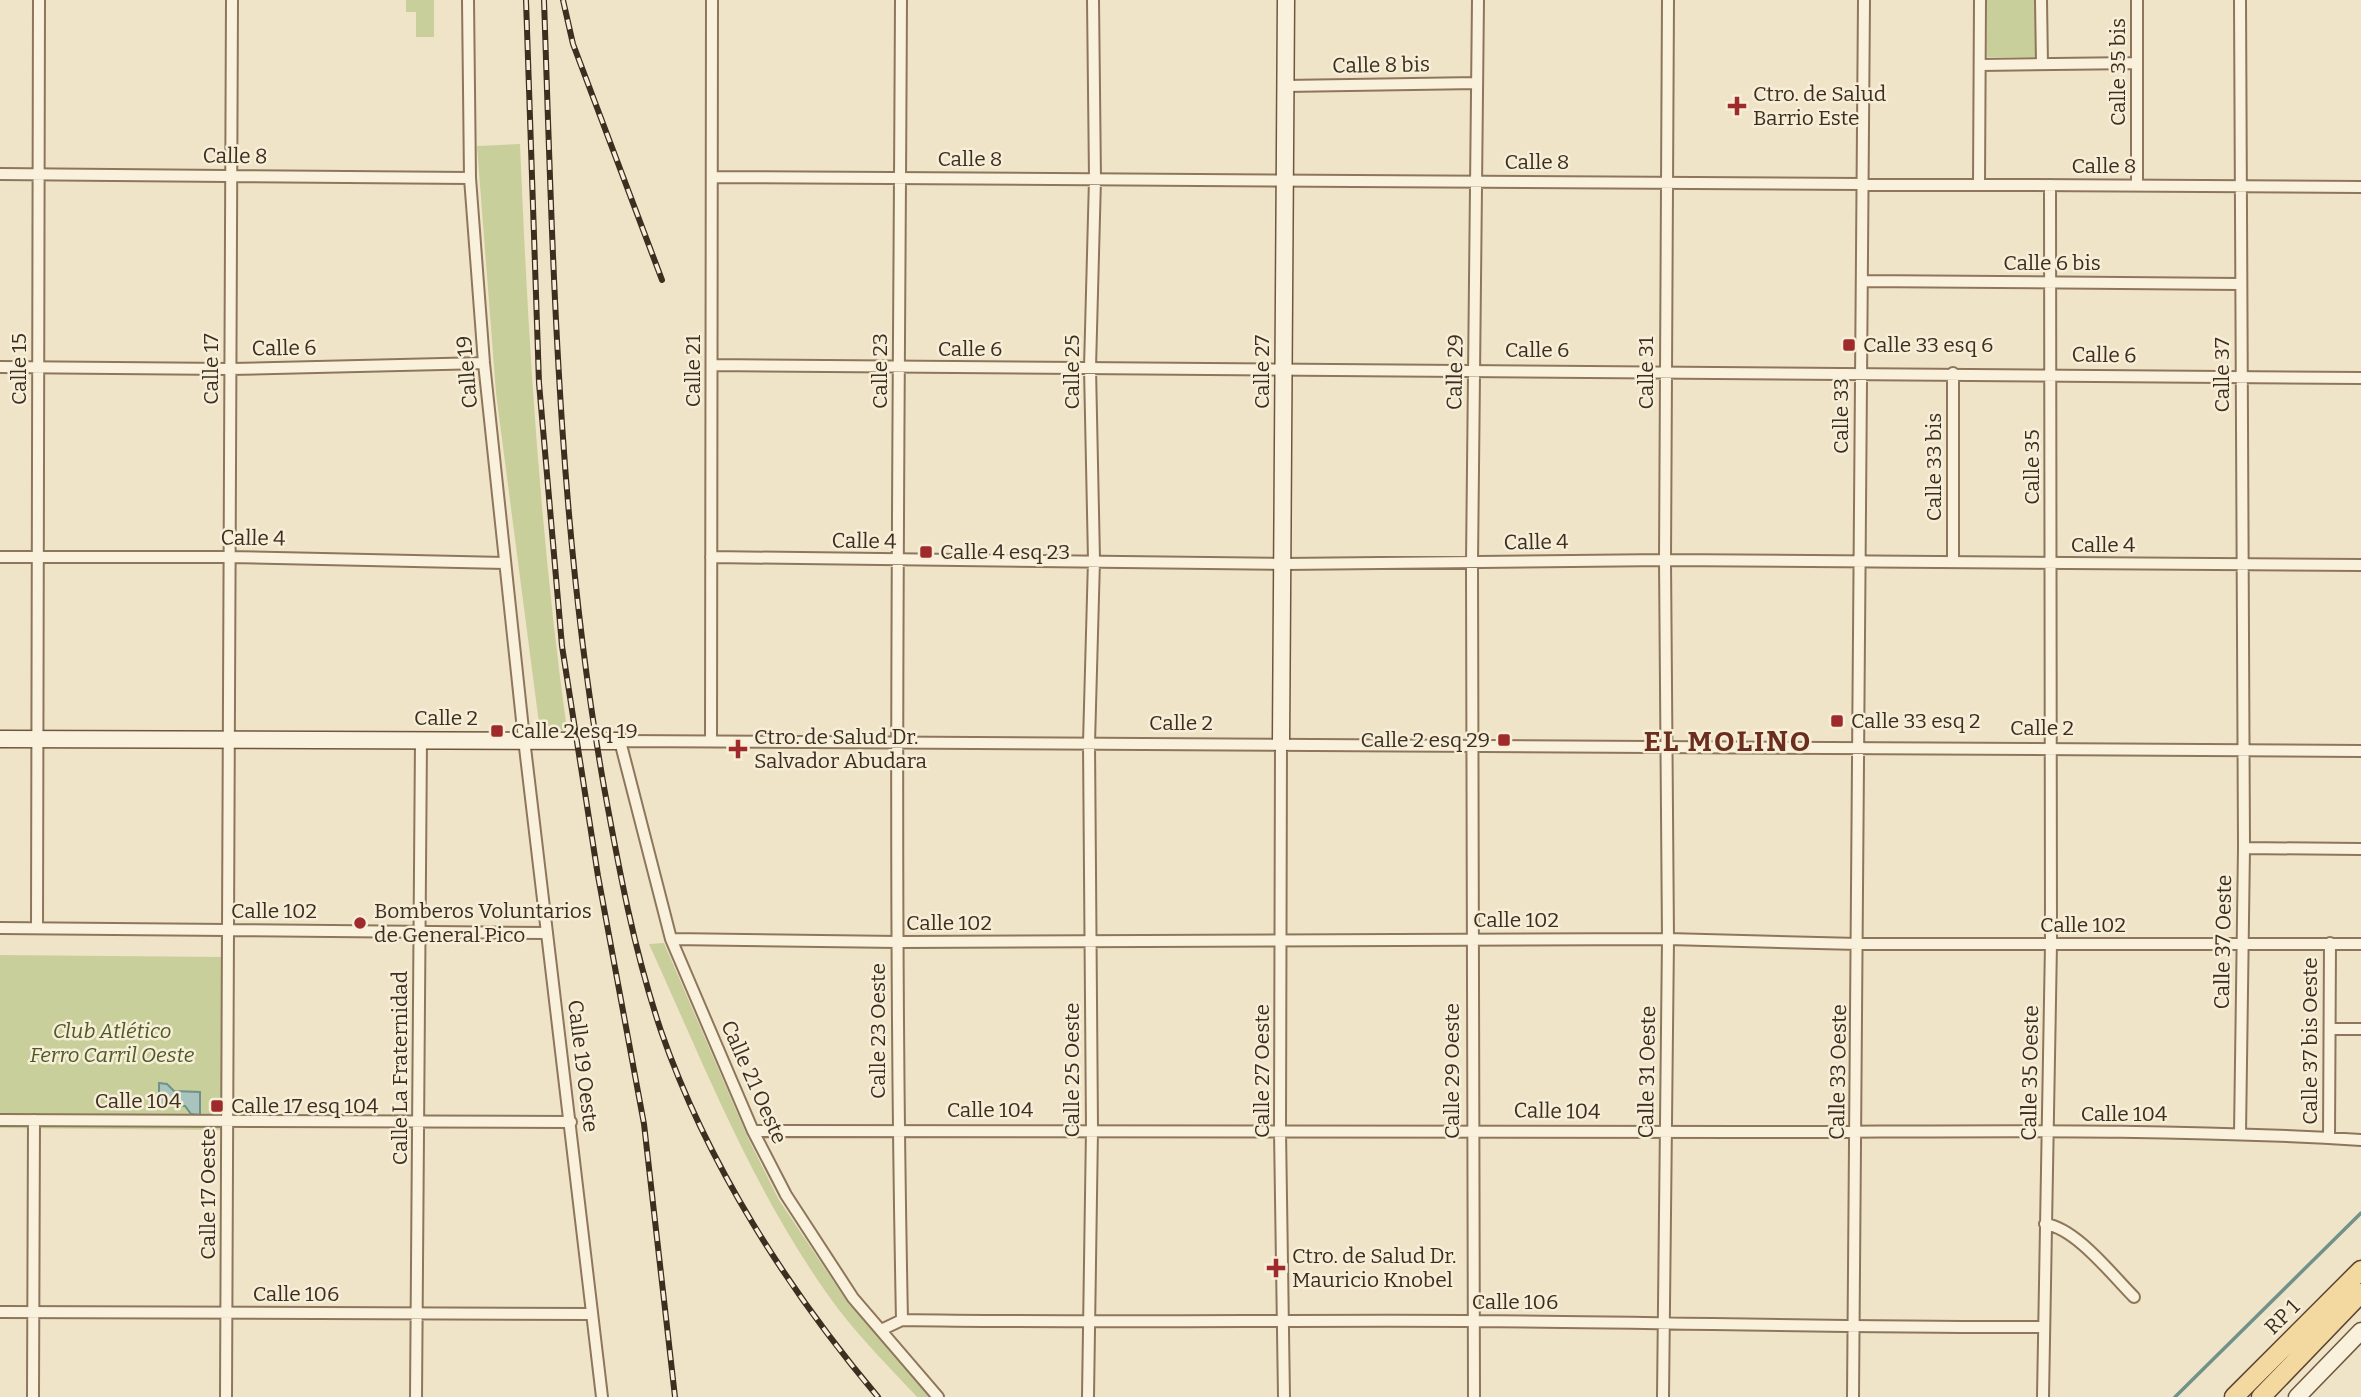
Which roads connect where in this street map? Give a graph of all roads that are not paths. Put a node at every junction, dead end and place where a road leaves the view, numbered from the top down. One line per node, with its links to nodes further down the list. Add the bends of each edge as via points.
1 (39, 0): 20 (street, Calle 15)
2 (232, 0): 22 (street, Calle 17)
3 (468, 0): 24 (street, Calle 19)
4 (712, 0): 23 (street, Calle 21)
5 (901, 0): 25 (street, Calle 23)
6 (1093, 0): 26 (street, Calle 25)
7 (1286, 0): 19 (street, Calle 27)
8 (1478, 0): 18 (street, Calle 29)
9 (1668, 0): 29 (street, Calle 31)
10 (1864, 0): 30 (street, Calle 33)
11 (1980, 0): 17 (street)
12 (2041, 0): 16 (street)
13 (2137, 0): 15 (street, Calle 35 bis)
14 (2240, 0): 34 (street, Calle 37)
15 (2137, 63): 16 (street); 33 (street, Calle 35 bis)
16 (2042, 64): 17 (street)
17 (1980, 65): 31 (street)
18 (1477, 83): 19 (street, Calle 8 bis); 28 (street, Calle 29)
19 (1285, 86): 27 (street, Calle 27)
20 (38, 173): 21 (street, Calle 8); 22 (street, Calle 8); 42 (street, Calle 15)
21 (0, 174)
22 (231, 175): 24 (street, Calle 8); 46 (street, Calle 17)
23 (712, 177): 25 (street, Calle 8); 40 (street, Calle 21)
24 (470, 178): 39 (street, Calle 19)
25 (900, 178): 26 (street, Calle 8); 43 (street, Calle 23)
26 (1095, 179): 27 (street, Calle 8); 44 (street, Calle 25)
27 (1285, 180): 28 (street, Calle 8); 45 (street, Calle 27)
28 (1477, 181): 29 (street, Calle 8); 47 (street, Calle 29)
29 (1668, 182): 30 (street, Calle 8); 48 (street, Calle 31)
30 (1862, 182): 31 (street, Calle 8); 36 (street, Calle 33)
31 (1979, 184): 32 (street, Calle 8)
32 (2050, 184): 33 (street, Calle 8); 37 (street, Calle 35)
33 (2137, 185): 34 (street, Calle 8)
34 (2241, 187): 35 (street, Calle 8); 38 (street, Calle 37)
35 (2361, 187)
36 (1862, 281): 37 (street, Calle 6 bis); 49 (street, Calle 33)
37 (2050, 282): 38 (street, Calle 6 bis); 51 (street, Calle 35)
38 (2241, 284): 52 (street, Calle 37)
39 (484, 363): 46 (street, Calle 6); 64 (street, Calle 19)
40 (713, 365): 43 (street, Calle 6); 56 (street, Calle 21)
41 (0, 367): 42 (street, Calle 6)
42 (38, 367): 46 (street, Calle 6); 57 (street, Calle 15)
43 (900, 368): 44 (street, Calle 6); 60 (street, Calle 23)
44 (1090, 368): 45 (street, Calle 6); 58 (street, Calle 25)
45 (1283, 368): 47 (street, Calle 6); 65 (street, Calle 27)
46 (230, 369): 55 (street, Calle 17)
47 (1474, 369): 48 (street, Calle 6); 62 (street, Calle 29)
48 (1665, 370): 49 (street, Calle 6); 59 (street, Calle 31)
49 (1860, 372): 50 (street, Calle 6); 61 (street, Calle 33)
50 (1953, 373): 51 (street, Calle 6); 63 (street, Calle 33 bis)
51 (2050, 373): 52 (street, Calle 6); 66 (street, Calle 35)
52 (2242, 377): 53 (street, Calle 6); 67 (street, Calle 37)
53 (2361, 378)
54 (0, 557): 57 (street, Calle 4)
55 (230, 557): 57 (street, Calle 4); 64 (street, Calle 4); 71 (street, Calle 17)
56 (711, 557): 60 (street, Calle 4); 75 (street, Calle 21)
57 (38, 558): 70 (street, Calle 15)
58 (1094, 560): 60 (street, Calle 4); 65 (street, Calle 4); 77 (street, Calle 25)
59 (1665, 560): 61 (street, Calle 4); 62 (street, Calle 4); 80 (street, Calle 31)
60 (898, 561): 76 (street, Calle 23)
61 (1861, 561): 63 (street, Calle 4); 81 (street, Calle 33)
62 (1472, 562): 65 (street, Calle 4); 79 (street, Calle 29)
63 (1953, 562): 66 (street, Calle 4)
64 (505, 563): 73 (street, Calle 19)
65 (1283, 564): 78 (street, Calle 27)
66 (2052, 564): 67 (street, Calle 4); 82 (street, Calle 35)
67 (2241, 564): 68 (street, Calle 4); 83 (street, Calle 37)
68 (2361, 565)
69 (0, 739): 70 (street, Calle 2)
70 (37, 739): 71 (street, Calle 2); 88 (street, Calle 15)
71 (229, 739): 72 (street, Calle 2); 89 (street, Calle 17 Oeste)
72 (421, 739): 73 (street, Calle 2); 90 (street, Calle La Fraternidad)
73 (524, 739): 74 (street, Calle 2); 91 (street, Calle 19 Oeste)
74 (620, 741): 75 (street, Calle 2); 92 (street, Calle 21 Oeste)
75 (711, 741): 76 (street, Calle 2)
76 (897, 742): 77 (street, Calle 2); 96 (street, Calle 23 Oeste)
77 (1089, 743): 78 (street, Calle 2); 97 (street, Calle 25 Oeste)
78 (1281, 744): 79 (street, Calle 2); 93 (street, Calle 27 Oeste)
79 (1472, 746): 80 (street, Calle 2); 94 (street, Calle 29 Oeste)
80 (1666, 747): 81 (street, Calle 2); 95 (street, Calle 31 Oeste)
81 (1860, 748): 82 (street, Calle 2); 99 (street, Calle 33 Oeste)
82 (2051, 749): 83 (street, Calle 2); 100 (street, Calle 35 Oeste)
83 (2244, 750): 84 (street, Calle 2); 85 (street, Calle 37 Oeste)
84 (2361, 751)
85 (2244, 848): 86 (street); 101 (street, Calle 37 Oeste)
86 (2361, 849)
87 (0, 928): 88 (street, Calle 102)
88 (37, 928): 89 (street, Calle 102)
89 (228, 930): 90 (street, Calle 102); 107 (street, Calle 17 Oeste)
90 (420, 932): 91 (street, Calle 102); 108 (street, Calle La Fraternidad)
91 (547, 933): 109 (street, Calle 19 Oeste)
92 (671, 939): 96 (street, Calle 102); 112 (street, Calle 21 Oeste)
93 (1282, 939): 94 (street, Calle 102); 97 (street, Calle 102); 114 (street, Calle 27 Oeste)
94 (1471, 939): 95 (street, Calle 102); 111 (street, Calle 29 Oeste)
95 (1668, 939): 99 (street, Calle 102); 115 (street, Calle 31 Oeste)
96 (898, 942): 97 (street, Calle 102); 113 (street, Calle 23 Oeste)
97 (1092, 942): 110 (street, Calle 25 Oeste)
98 (2330, 943): 101 (street, Calle 102); 102 (street, Calle 102); 103 (street, Calle 37 bis Oeste)
99 (1858, 944): 100 (street, Calle 102); 116 (street, Calle 33 Oeste)
100 (2051, 944): 101 (street, Calle 102); 117 (street, Calle 35 Oeste)
101 (2242, 944): 118 (street, Calle 37 Oeste)
102 (2361, 944)
103 (2330, 1029): 104 (street); 119 (street, Calle 37 bis Oeste)
104 (2361, 1029)
105 (0, 1120): 106 (street, Calle 104)
106 (34, 1120): 107 (street, Calle 104); 126 (street)
107 (228, 1121): 108 (street, Calle 104); 127 (street, Calle 17 Oeste)
108 (419, 1122): 109 (street, Calle 104); 128 (street, Calle La Fraternidad)
109 (570, 1122): 129 (street, Calle 19 Oeste)
110 (1092, 1129): 113 (street, Calle 104); 114 (street, Calle 104); 132 (street, Calle 25 Oeste)
111 (1471, 1129): 114 (street, Calle 104); 115 (street, Calle 104); 131 (street, Calle 29 Oeste)
112 (753, 1130): 113 (street, Calle 104); 137 (street, Calle 21 Oeste, via 805,1225)
113 (898, 1130): 130 (street, Calle 23 Oeste)
114 (1280, 1131): 133 (street, Calle 27 Oeste)
115 (1665, 1131): 116 (street, Calle 104); 134 (street, Calle 31 Oeste)
116 (1857, 1132): 117 (street, Calle 104); 136 (street, Calle 33 Oeste)
117 (2050, 1133): 118 (street, Calle 104); 121 (street, Calle 35 Oeste)
118 (2241, 1134): 119 (street, Calle 104)
119 (2329, 1138): 120 (street, Calle 104)
120 (2361, 1140)
121 (2045, 1224): 124 (street, via 2074,1237); 135 (street, Calle 35 Oeste)
122 (2361, 1270): 150 (main road, RP 1)
123 (2361, 1293): 151 (main road, RP 1)
124 (2134, 1297)
125 (0, 1312): 126 (street, Calle 106)
126 (33, 1312): 127 (street, Calle 106); 139 (street)
127 (227, 1313): 128 (street, Calle 106); 140 (street, Calle 17 Oeste)
128 (418, 1313): 129 (street, Calle 106); 141 (street, Calle La Fraternidad)
129 (593, 1314): 142 (street, Calle 19 Oeste)
130 (902, 1320): 132 (street, Calle 106); 137 (street)
131 (1474, 1321): 133 (street, Calle 106); 134 (street, Calle 106); 146 (street, Calle 29 Oeste)
132 (1088, 1323): 133 (street, Calle 106); 144 (street, Calle 25 Oeste)
133 (1283, 1323): 145 (street, Calle 27 Oeste)
134 (1664, 1323): 136 (street, Calle 106); 147 (street, Calle 31 Oeste)
135 (2043, 1327): 136 (street, Calle 106); 149 (street, Calle 35 Oeste)
136 (1854, 1328): 148 (street, Calle 33 Oeste)
137 (881, 1330): 143 (street, Calle 21 Oeste)
138 (2361, 1331): 152 (street)
139 (33, 1397)
140 (226, 1397)
141 (416, 1397)
142 (603, 1397)
143 (939, 1397)
144 (1088, 1397)
145 (1284, 1397)
146 (1474, 1397)
147 (1663, 1397)
148 (1853, 1397)
149 (2043, 1397)
150 (2234, 1397)
151 (2261, 1397)
152 (2297, 1397)

